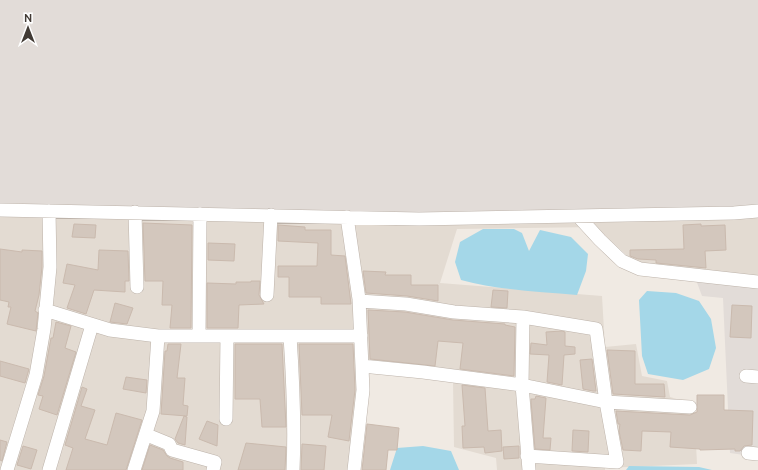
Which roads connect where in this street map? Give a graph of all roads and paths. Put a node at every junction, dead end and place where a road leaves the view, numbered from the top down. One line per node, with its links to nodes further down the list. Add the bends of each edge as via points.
1 (0, 210): 2 (street)
2 (49, 211): 4 (street); 13 (street, via 50,267)
3 (758, 211): 7 (street)
4 (135, 212): 5 (street); 10 (street)
5 (200, 214): 6 (street); 17 (street)
6 (271, 215): 8 (street); 11 (street)
7 (578, 216): 8 (street); 9 (street, via 622,261 640,269)
8 (347, 217): 12 (street)
9 (758, 282)
10 (137, 286)
11 (267, 295)
12 (359, 301): 14 (street); 20 (street)
13 (45, 310): 15 (street); 28 (street, via 36,375)
14 (523, 317): 22 (street); 23 (street, via 596,330)
15 (92, 325): 16 (street); 29 (street)
16 (158, 336): 17 (street); 26 (street, via 153,411)
17 (199, 336): 18 (street)
18 (227, 336): 19 (street); 25 (street)
19 (290, 336): 20 (street); 32 (street, via 293,376)
20 (361, 336): 21 (street)
21 (362, 366): 22 (street); 33 (street, via 363,390)
22 (522, 385): 23 (street); 27 (street)
23 (606, 402): 24 (street); 27 (street, via 617,462)
24 (690, 407)
25 (226, 419)
26 (146, 435): 30 (street); 31 (street, via 169,444 172,450 215,462)
27 (527, 456): 34 (street)
28 (7, 470)
29 (49, 470)
30 (134, 470)
31 (213, 470)
32 (293, 470)
33 (354, 470)
34 (529, 470)

